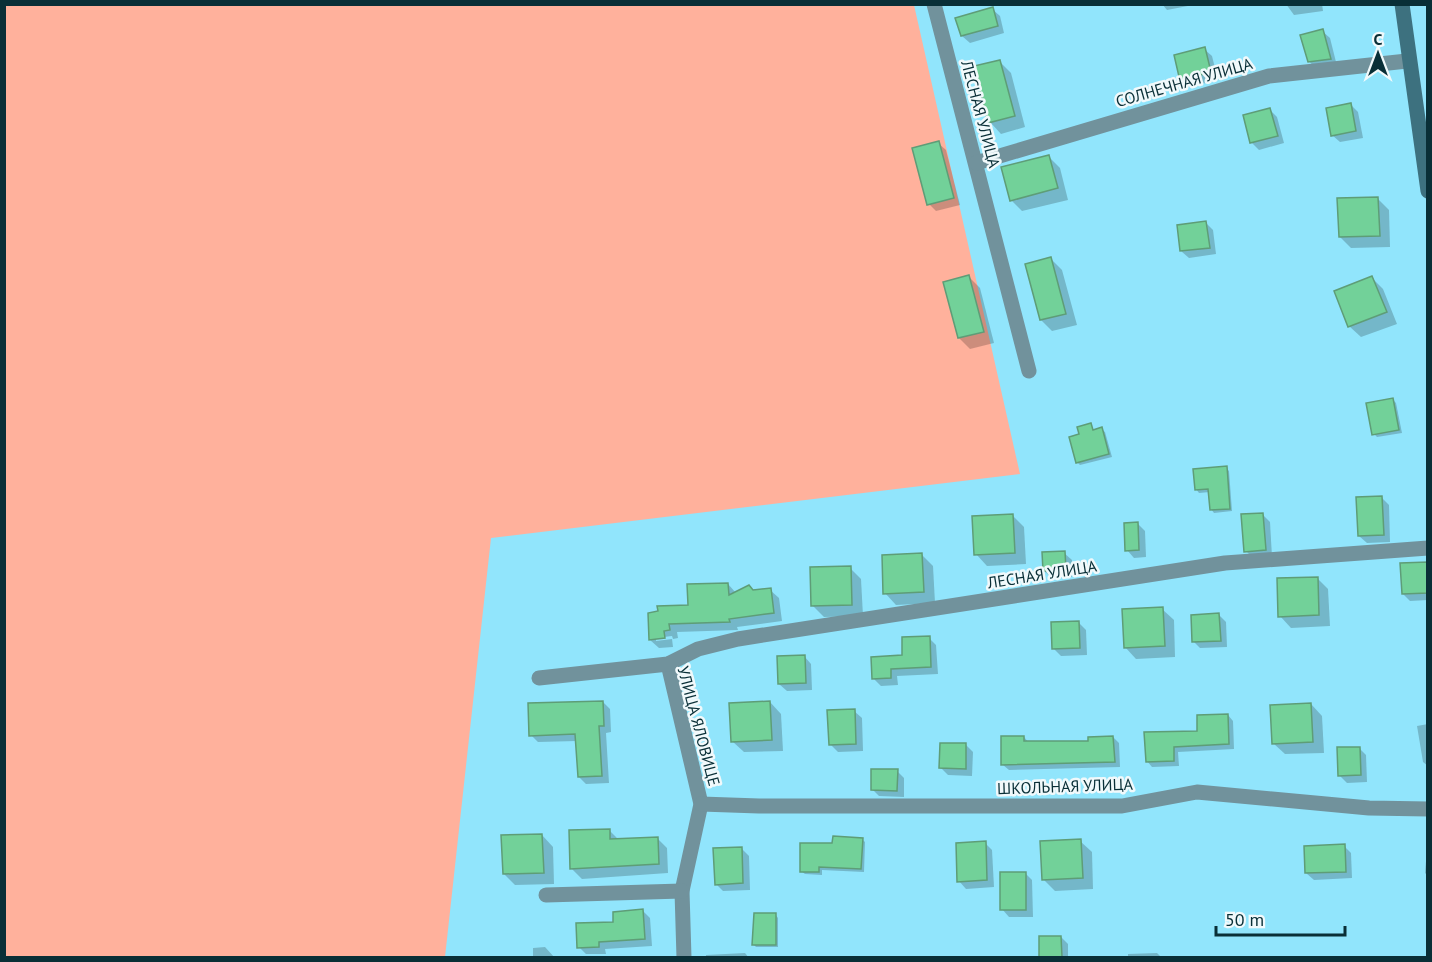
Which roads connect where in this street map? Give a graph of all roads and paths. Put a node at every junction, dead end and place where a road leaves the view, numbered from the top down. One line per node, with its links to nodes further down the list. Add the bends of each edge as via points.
1 (934, 4): 4 (street, ЛЕСНАЯ УЛИЦА)
2 (1402, 4): 3 (street)
3 (1407, 61): 4 (street, СОЛНЕЧНАЯ УЛИЦА, via 1269,76); 5 (street)
4 (975, 163): 6 (street, ЛЕСНАЯ УЛИЦА)
5 (1428, 191)
6 (1029, 371)
7 (1428, 548): 8 (street, ЛЕСНАЯ УЛИЦА, via 1225,563 738,639 698,649)
8 (668, 664): 9 (street, УЛИЦА ЯЛОВИЦЕ); 10 (street, УЛИЦА ЯЛОВИЦЕ)
9 (539, 678)
10 (701, 804): 11 (street, ШКОЛЬНАЯ УЛИЦА, via 1122,806 1197,792 1369,808); 12 (street, УЛИЦА ЯЛОВИЦЕ)
11 (1428, 809)
12 (682, 891): 13 (street); 14 (street, УЛИЦА ЯЛОВИЦЕ)
13 (546, 896)
14 (684, 957)

